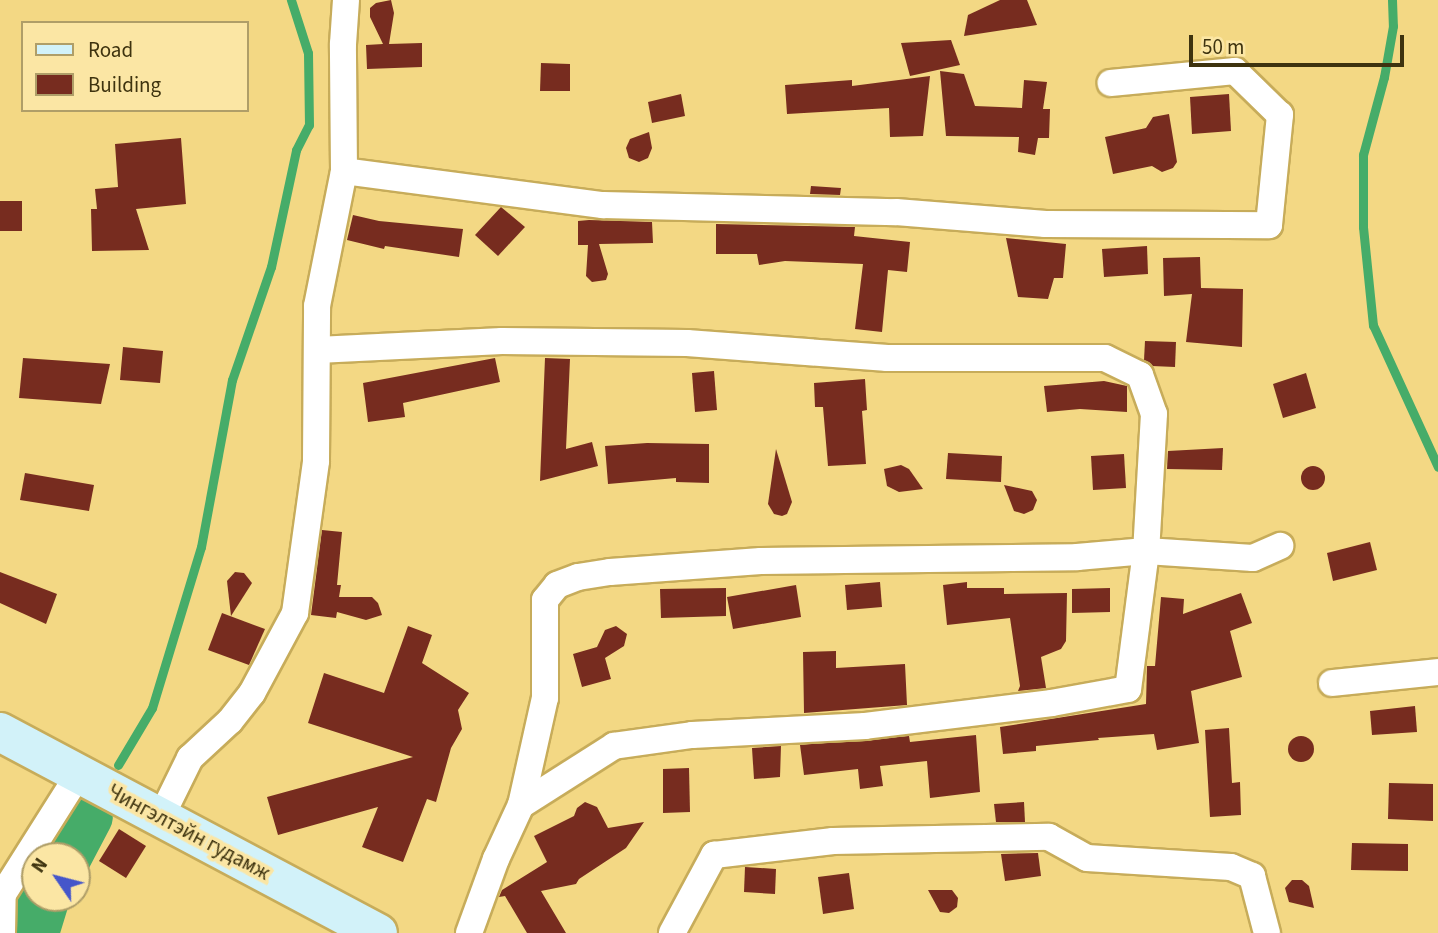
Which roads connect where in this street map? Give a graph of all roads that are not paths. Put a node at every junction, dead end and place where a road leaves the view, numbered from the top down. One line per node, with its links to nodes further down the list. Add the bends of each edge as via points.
1 (346, 0): 3 (street)
2 (1111, 83): 3 (street, via 1235,71 1280,115 1269,225 1046,224 896,212 603,205)
3 (344, 171): 4 (street, via 317,306)
4 (317, 350): 6 (street, via 555,341 687,343 887,358 1105,358 1140,375 1154,414); 12 (street, via 316,461 295,614 252,694 190,758)
5 (1280, 545): 6 (street, via 1253,558)
6 (1146, 551): 11 (street, via 1128,689 865,726 692,734 614,746); 11 (street, via 1077,557 761,561 610,572 557,585 545,600 545,698)
7 (1438, 672): 8 (street)
8 (1332, 683)
9 (0, 732): 10 (main road, Чингэлтэйн гудамж)
10 (79, 774): 12 (main road, Чингэлтэйн гудамж); 13 (street, via 3,894)
11 (521, 805): 15 (street)
12 (161, 817): 14 (main road, Чингэлтэйн гудамж)
13 (2, 933)
14 (378, 933)
15 (469, 933)
16 (672, 933): 17 (street, via 714,855 832,841 1049,837 1087,858 1231,867 1252,876)
17 (1267, 933)

